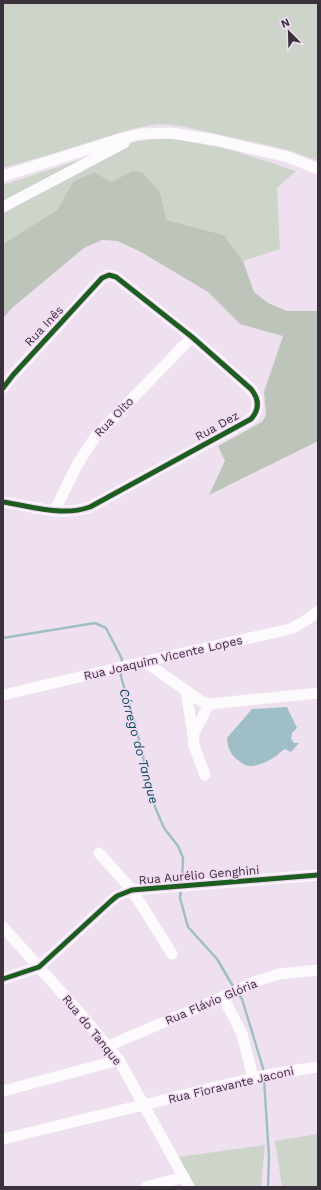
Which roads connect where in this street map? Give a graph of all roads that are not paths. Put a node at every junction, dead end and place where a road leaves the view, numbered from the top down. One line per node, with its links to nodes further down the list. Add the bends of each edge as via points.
1 (141, 134): 2 (street, via 172,133 215,140 288,157); 3 (street); 4 (street)
2 (318, 169)
3 (3, 176)
4 (3, 207)
5 (102, 278): 6 (street, Rua Dez, via 109,275 116,277); 7 (street, Rua Inês, via 12,375)
6 (192, 337): 9 (street, Rua Oito, via 95,437 77,465); 9 (street, Rua Dez, via 255,394 258,400 256,413 251,419 90,507 72,512)
7 (3, 388)
8 (3, 502): 9 (street)
9 (55, 510)
10 (318, 611): 11 (street, Rua Joaquim Vicente Lopes, via 305,622 290,629)
11 (145, 662): 12 (street); 14 (street, Rua Joaquim Vicente Lopes)
12 (186, 691): 15 (street); 16 (street)
13 (318, 693): 15 (street)
14 (3, 695)
15 (209, 704): 16 (street)
16 (193, 735): 17 (street, via 194,746)
17 (205, 775)
18 (99, 853): 20 (street)
19 (318, 874): 20 (street, Rua Aurélio Genghini)
20 (132, 890): 22 (street); 23 (street, Rua Aurélio Genghini, via 117,896)
21 (3, 927): 23 (street, Rua do Tanque)
22 (172, 954)
23 (39, 967): 25 (street); 27 (street, Rua do Tanque)
24 (318, 970): 26 (street, Rua Flávio Glória, via 279,974 254,982)
25 (3, 979)
26 (224, 997): 27 (street, Rua Flávio Glória); 30 (street, via 242,1034)
27 (108, 1046): 28 (street, Rua do Tanque)
28 (119, 1060): 31 (street); 32 (street, Rua do Tanque)
29 (318, 1067): 30 (street, Rua Fioravante Jaconi)
30 (256, 1078): 32 (street, Rua Fioravante Jaconi)
31 (3, 1091)
32 (144, 1106): 33 (street, Rua Fioravante Jaconi); 34 (street, Rua do Tanque)
33 (3, 1139)
34 (187, 1182): 35 (street)
35 (146, 1187)

